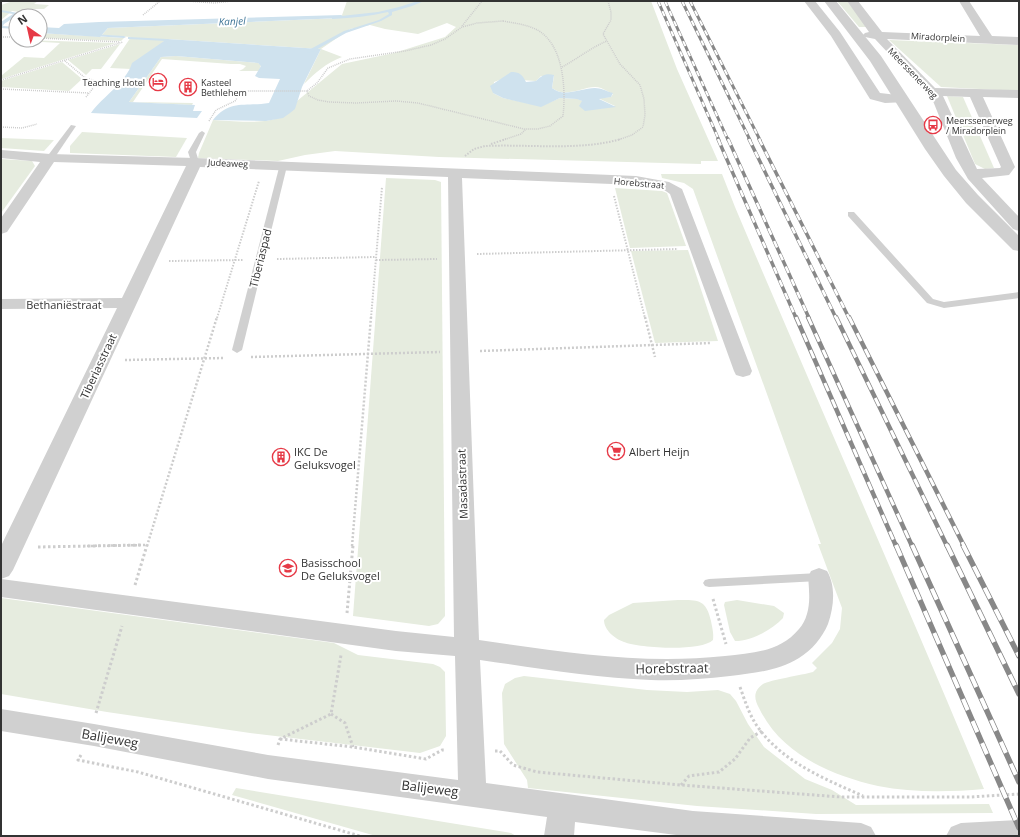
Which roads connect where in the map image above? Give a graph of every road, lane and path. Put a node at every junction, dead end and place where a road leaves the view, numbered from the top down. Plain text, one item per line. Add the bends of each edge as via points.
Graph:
1 (160, 1) edge
2 (187, 1) edge
3 (232, 1) edge
4 (482, 1) edge
5 (608, 1) edge
6 (809, 1) edge
7 (830, 1) edge
8 (852, 1) edge
9 (964, 1) edge
10 (143, 15) dead end
11 (462, 27) junction
12 (858, 34) junction
13 (879, 35) junction
14 (48, 38) edge
15 (988, 40) junction
16 (607, 41) junction
17 (1019, 41) edge
18 (64, 60) junction
19 (562, 67) junction
20 (1, 80) edge
21 (1, 89) edge
22 (307, 91) junction
23 (932, 92) junction
24 (974, 92) junction
25 (89, 93) junction
26 (1019, 94) edge
27 (86, 97) dead end
28 (901, 99) junction
29 (37, 124) dead end
30 (73, 126) dead end
31 (1, 127) edge
32 (526, 129) junction
33 (202, 133) joint
34 (489, 145) junction
35 (468, 153) dead end
36 (1, 154) edge
37 (50, 158) junction
38 (195, 162) junction
39 (264, 165) junction
40 (283, 166) junction
41 (383, 170) junction
42 (455, 174) junction
43 (972, 174) junction
44 (610, 180) junction
45 (851, 214) dead end
46 (1019, 226) edge
47 (1, 229) edge
48 (1019, 246) edge
49 (697, 249) junction
50 (628, 250) junction
51 (457, 257) junction
52 (376, 260) junction
53 (1019, 295) edge
54 (1, 304) edge
55 (127, 304) junction
56 (732, 343) junction
57 (652, 346) junction
58 (237, 350) dead end
59 (459, 352) junction
60 (368, 355) junction
61 (655, 357) dead end
62 (743, 371) dead end
63 (147, 545) junction
64 (12, 547) junction
65 (1, 570) edge
66 (818, 577) joint
67 (709, 584) joint
68 (1, 588) edge
69 (128, 604) junction
70 (345, 633) junction
71 (467, 648) junction
72 (732, 665) junction
73 (331, 714) junction
74 (1, 720) edge
75 (762, 731) junction
76 (94, 735) junction
77 (354, 747) junction
78 (442, 750) dead end
79 (500, 751) dead end
80 (681, 785) junction
81 (473, 794) junction
82 (1019, 794) edge
83 (865, 797) junction
84 (562, 806) junction
85 (1019, 833) edge
86 (360, 836) edge
87 (559, 836) edge
88 (861, 836) edge
89 (961, 836) edge

1 - 10 path
2 - 3 path
4 - 11 path
5 - 16 path via 612,13 610,23 603,34
6 - 28 street via 836,34 875,96
7 - 12 street, Meerssenerweg
8 - 13 street, Meerssenerweg
9 - 15 street
11 - 19 path via 503,21 534,28 548,39
11 - 22 path via 445,39 431,44 350,60 328,68
12 - 13 street, Miradorplein
12 - 28 street, Meerssenerweg
13 - 15 street, Miradorplein
13 - 23 street, Meerssenerweg
14 - 18 path via 123,42
15 - 17 street, Miradorplein
16 - 19 path
16 - 34 path via 622,67 643,92 645,123 640,131 621,138 585,144
18 - 20 path
18 - 25 path via 84,77 98,82
19 - 32 path via 564,116 550,126
21 - 25 path
22 - 32 path via 309,96 318,101 406,101 499,123 510,128
22 - 33 path via 242,91 235,101 216,110
23 - 24 street
23 - 43 street, Meerssenerweg via 940,103
24 - 26 street
24 - 43 street via 1008,167 998,174
25 - 27 path
28 - 48 street, Meerssenerweg via 950,173
29 - 31 path via 22,128
30 - 37 lane
32 - 34 path via 521,134
33 - 38 lane via 192,152
34 - 35 path via 478,147
36 - 37 street, Judeaweg
37 - 38 street, Judeaweg
37 - 47 street
38 - 39 street, Judeaweg
38 - 55 street, Tiberiasstraat
39 - 40 street, Judeaweg
39 - 63 path
40 - 41 street, Judeaweg
40 - 58 lane, Tiberiaspad
41 - 42 street, Judeaweg
41 - 52 path
42 - 44 street, Horebstraat
42 - 51 street, Masadastraat
43 - 46 street, Meerssenerweg
44 - 49 street, Horebstraat via 655,183 674,189
44 - 50 path
45 - 53 lane via 930,301 944,305
49 - 50 path
49 - 56 street, Horebstraat
50 - 51 path
50 - 57 path
51 - 52 path
51 - 59 street, Masadastraat
52 - 60 path
54 - 55 street, Bethaniëstraat
55 - 64 street, Tiberiasstraat
56 - 57 path
56 - 62 street, Horebstraat
57 - 59 path
57 - 61 path
59 - 60 path
59 - 71 street, Masadastraat
60 - 70 path
63 - 64 path
63 - 69 path
64 - 65 street, Tiberiasstraat
66 - 67 lane
66 - 72 street, Horebstraat via 821,586 819,613 815,627 806,640 776,658
67 - 72 path
68 - 69 street
69 - 70 street
69 - 76 path via 95,712 100,723
70 - 71 street
70 - 73 path
71 - 72 street, Horebstraat via 562,663 626,668 678,670
71 - 81 street, Masadastraat
72 - 75 path via 749,711
73 - 77 path via 345,723
73 - 77 path via 280,739
74 - 76 street, Balijeweg
75 - 80 path via 750,738 735,759 719,772 689,776
75 - 83 path via 803,767
76 - 81 street, Balijeweg via 268,767
76 - 86 path via 78,760 138,772
77 - 78 path via 426,759
79 - 80 path via 513,765 537,772
80 - 83 path via 841,798
81 - 84 street, Balijeweg
82 - 83 path via 970,797
84 - 87 street
84 - 88 street, Balijeweg via 693,824
85 - 89 street

